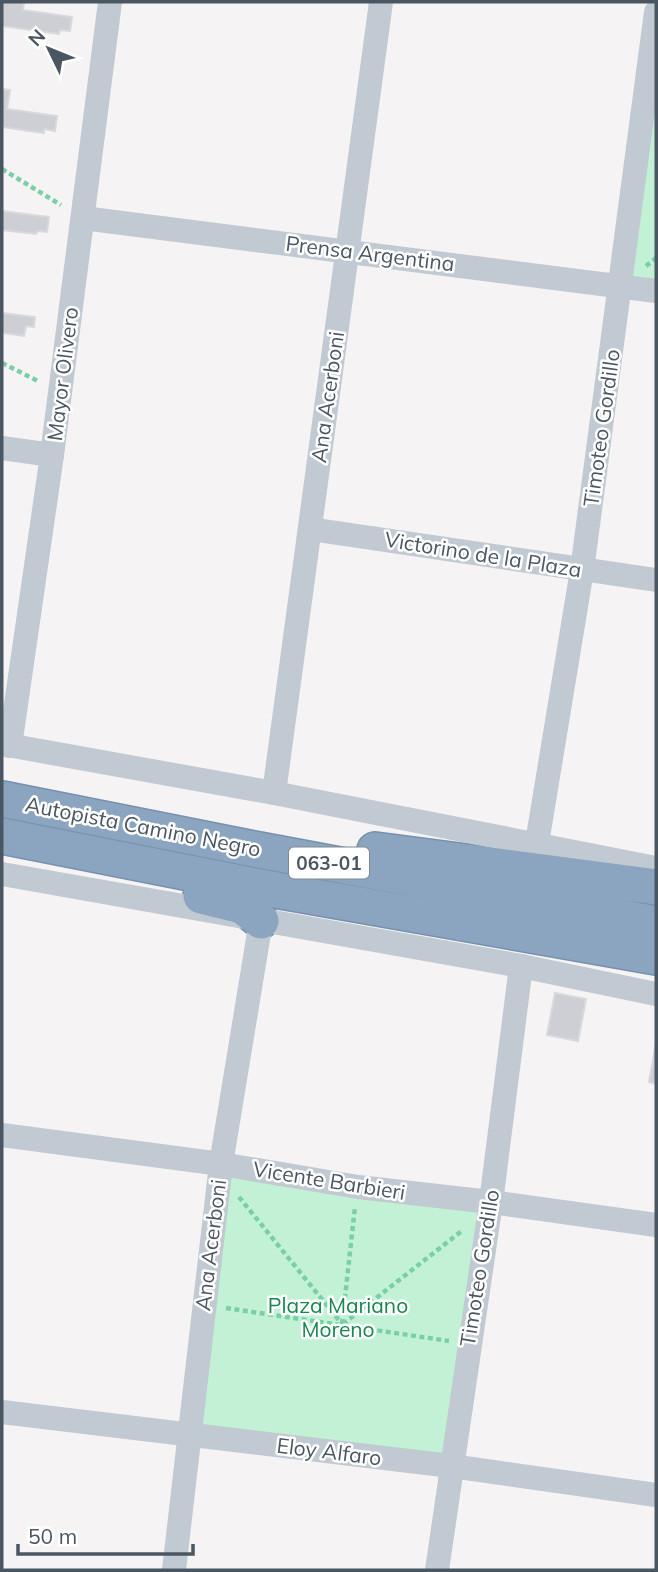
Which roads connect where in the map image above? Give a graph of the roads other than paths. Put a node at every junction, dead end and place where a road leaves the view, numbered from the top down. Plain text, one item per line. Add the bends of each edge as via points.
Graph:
1 (110, 2) edge
2 (382, 2) edge
3 (656, 12) edge
4 (83, 218) junction
5 (348, 251) junction
6 (621, 286) junction
7 (656, 291) edge
8 (2, 448) edge
9 (52, 455) junction
10 (310, 529) junction
11 (582, 570) junction
12 (656, 580) edge
13 (6, 745) edge
14 (274, 793) junction
15 (2, 799) edge
16 (8, 838) edge
17 (537, 843) junction
18 (259, 850) junction
19 (656, 868) edge
20 (2, 874) edge
21 (656, 887) edge
22 (261, 921) junction
23 (656, 924) edge
24 (656, 957) edge
25 (521, 966) junction
26 (656, 994) edge
27 (2, 1135) edge
28 (221, 1169) junction
29 (491, 1202) junction
30 (656, 1226) edge
31 (2, 1412) edge
32 (188, 1436) junction
33 (451, 1466) junction
34 (656, 1494) edge
35 (174, 1570) edge
36 (437, 1570) edge

1 - 4 street, Mayor Olivero
2 - 5 street, Ana Acerboni
3 - 6 street, Timoteo Gordillo
4 - 5 street, Prensa Argentina
4 - 9 street, Mayor Olivero
5 - 6 street, Prensa Argentina
5 - 10 street, Ana Acerboni
6 - 7 street, Prensa Argentina
6 - 11 street, Timoteo Gordillo
8 - 9 street
9 - 13 street, Mayor Olivero
10 - 11 street, Victorino de la Plaza
10 - 14 street, Ana Acerboni
11 - 12 street, Victorino de la Plaza
11 - 17 street, Timoteo Gordillo
13 - 14 street
14 - 17 street
15 - 18 highway, Autopista Camino Negro / 063-01
16 - 22 highway via 90,871 242,906
16 - 24 highway, Autopista Camino Negro / 063-01
17 - 19 street
18 - 21 highway via 386,850
18 - 23 highway, Autopista Camino Negro / 063-01
20 - 22 street
22 - 25 street
22 - 28 street, Ana Acerboni
25 - 26 street
25 - 29 street, Timoteo Gordillo
27 - 28 street, Vicente Barbieri
28 - 29 street, Vicente Barbieri
28 - 32 street, Ana Acerboni
29 - 30 street, Vicente Barbieri
29 - 33 street, Timoteo Gordillo
31 - 32 street, Eloy Alfaro
32 - 33 street, Eloy Alfaro
32 - 35 street, Ana Acerboni
33 - 34 street, Eloy Alfaro
33 - 36 street, Timoteo Gordillo

